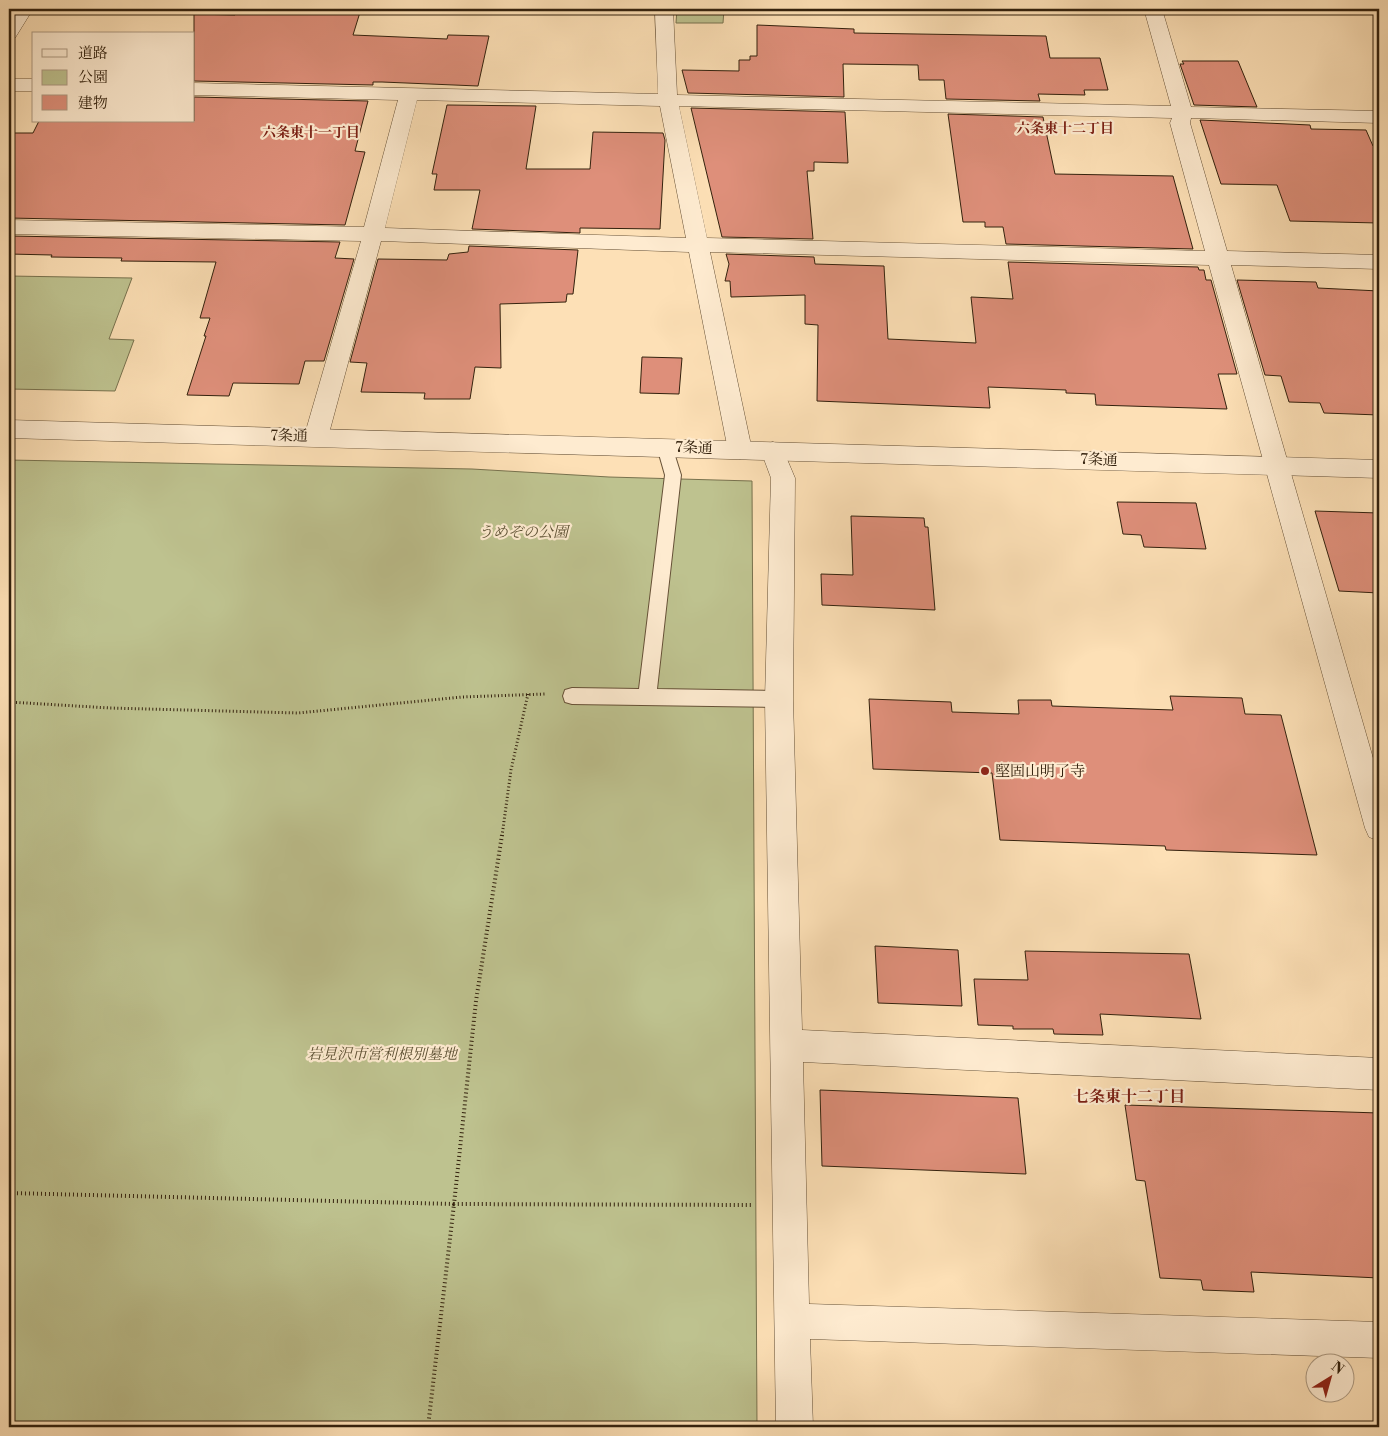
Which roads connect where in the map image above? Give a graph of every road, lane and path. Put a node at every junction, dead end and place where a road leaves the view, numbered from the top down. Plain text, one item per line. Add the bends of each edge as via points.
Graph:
1 (24, 9) edge
2 (664, 9) edge
3 (1153, 9) edge
4 (9, 34) edge
5 (9, 85) edge
6 (32, 86) edge
7 (195, 89) edge
8 (410, 94) junction
9 (668, 100) junction
10 (1183, 112) junction
11 (1379, 117) edge
12 (9, 227) edge
13 (373, 234) junction
14 (698, 245) junction
15 (1219, 258) junction
16 (1379, 262) edge
17 (9, 430) edge
18 (316, 437) junction
19 (665, 448) junction
20 (740, 450) junction
21 (772, 451) junction
22 (1277, 466) junction
23 (1379, 469) edge
24 (528, 694) junction
25 (572, 696) joint
26 (647, 698) junction
27 (778, 699) junction
28 (9, 702) edge
29 (1379, 828) edge
30 (786, 1045) junction
31 (1379, 1074) edge
32 (9, 1193) edge
33 (454, 1204) junction
34 (790, 1205) junction
35 (792, 1321) junction
36 (1379, 1340) edge
37 (428, 1427) edge
38 (794, 1427) edge

1 - 4 street
2 - 9 street
3 - 10 street
5 - 6 street
7 - 8 street
8 - 9 street
8 - 13 street
9 - 10 street
9 - 14 street
10 - 11 street
10 - 15 street via 1180,123
12 - 13 street
13 - 14 street
13 - 18 street
14 - 15 street
14 - 20 street
15 - 16 street
15 - 22 street
17 - 18 street, 7条通
18 - 19 street, 7条通
19 - 20 street, 7条通
19 - 26 lane via 673,475
20 - 21 street, 7条通
21 - 22 street, 7条通
21 - 27 street via 783,478
22 - 23 street, 7条通
22 - 29 street
24 - 25 path
24 - 28 path via 298,713
24 - 33 path via 511,770 476,1001
25 - 26 lane
26 - 27 lane
27 - 30 street
30 - 31 street
30 - 34 street
32 - 33 path
33 - 34 path
33 - 37 path
34 - 35 street
35 - 36 street
35 - 38 street

